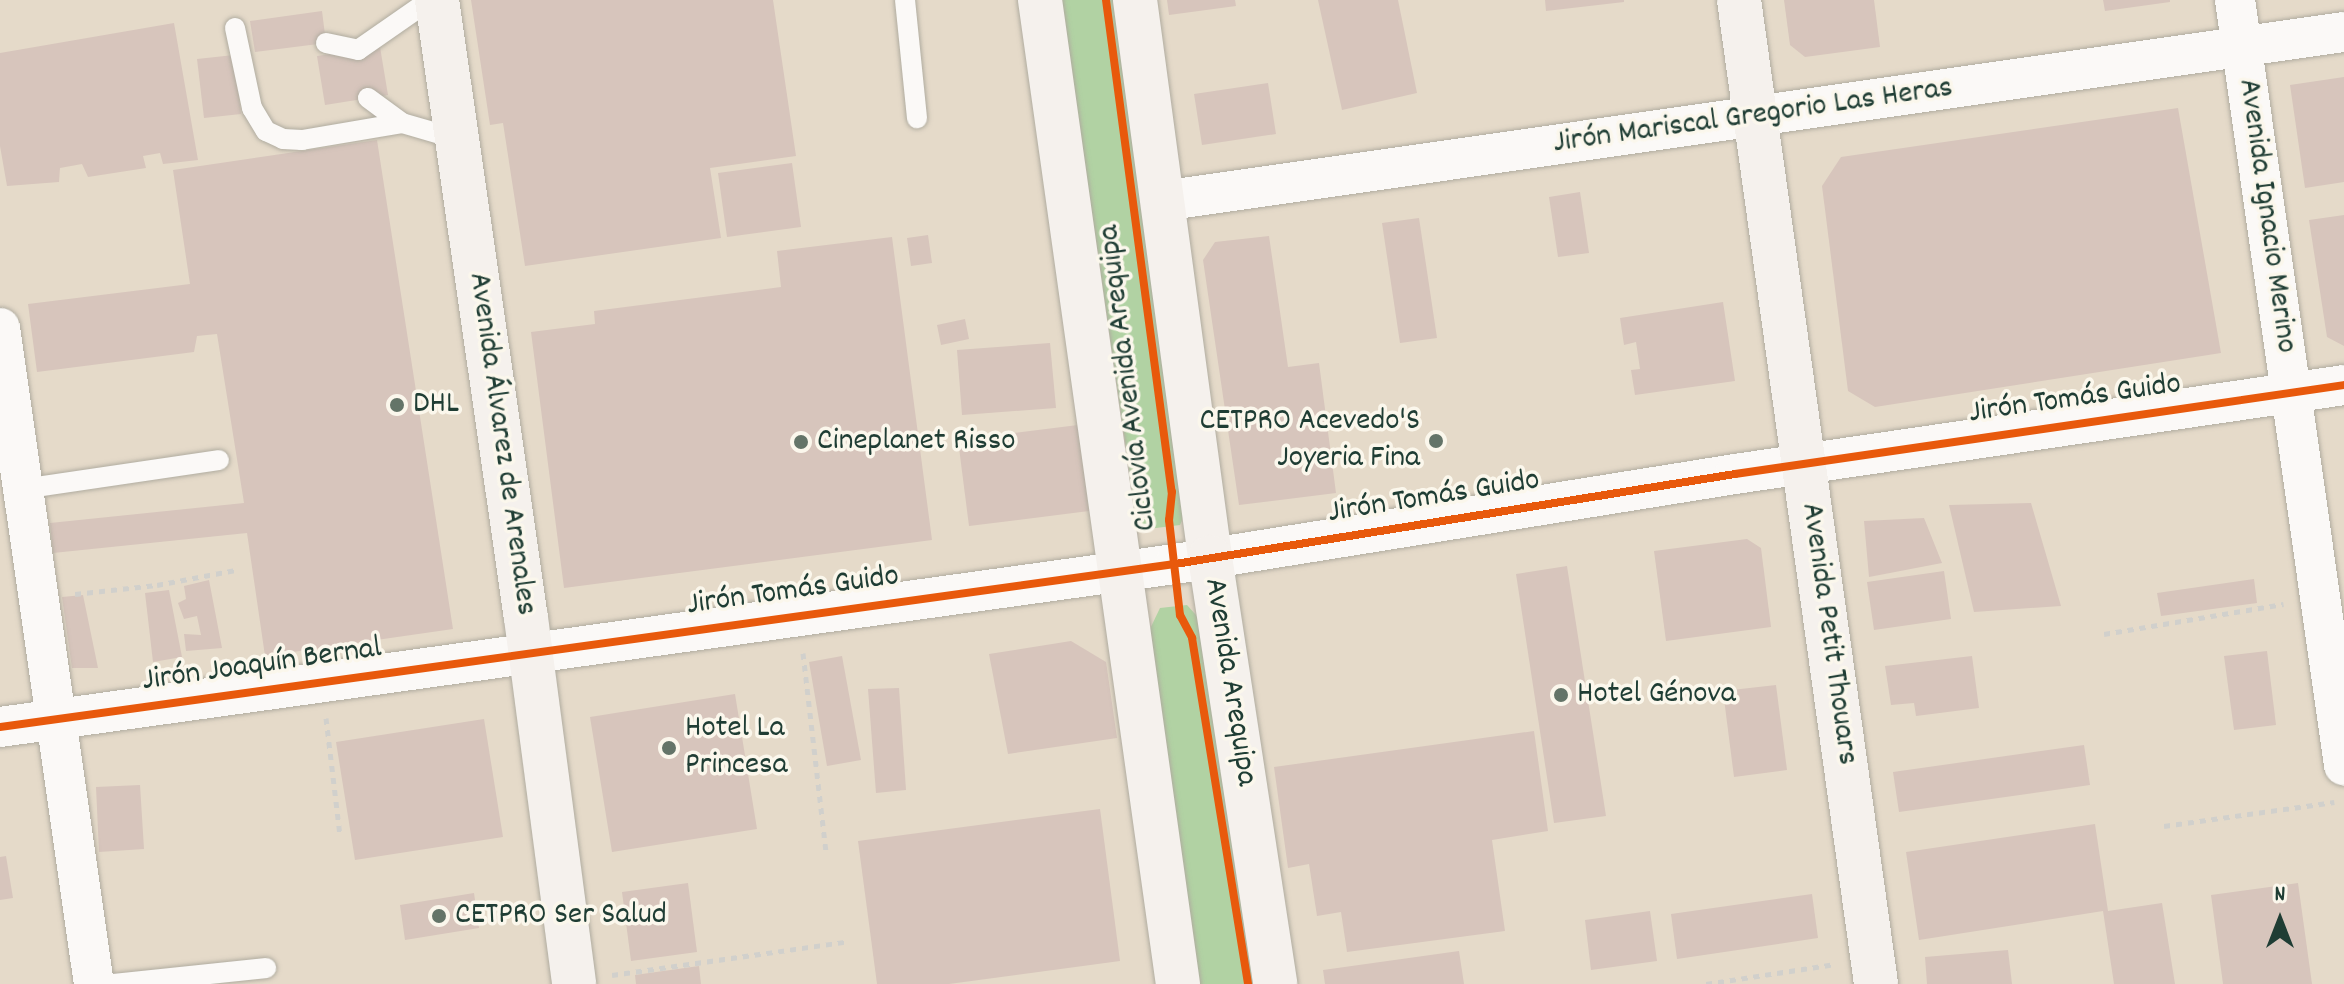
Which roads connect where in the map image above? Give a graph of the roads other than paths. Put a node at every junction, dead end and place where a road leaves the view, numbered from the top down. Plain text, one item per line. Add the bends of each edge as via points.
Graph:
1 (430, 0) edge
2 (437, 0) edge
3 (905, 0) edge
4 (1040, 0) edge
5 (1135, 0) edge
6 (1739, 0) edge
7 (2235, 0) edge
8 (235, 28) dead end
9 (2344, 32) edge
10 (326, 43) dead end
11 (2242, 47) junction
12 (368, 98) dead end
13 (1756, 116) junction
14 (917, 118) dead end
15 (402, 123) junction
16 (457, 139) junction
17 (1162, 201) junction
18 (0, 328) edge
19 (2344, 385) edge
20 (2291, 393) junction
21 (219, 460) dead end
22 (1805, 463) junction
23 (23, 489) junction
24 (1210, 557) junction
25 (1121, 572) junction
26 (531, 652) junction
27 (56, 719) junction
28 (0, 727) edge
29 (2344, 765) edge
30 (266, 968) dead end
31 (1874, 971) edge
32 (573, 982) edge
33 (94, 984) edge
34 (114, 984) edge
35 (1178, 984) edge
36 (1275, 984) edge

1 - 10 lane via 358,50
2 - 16 main road, Avenida Álvarez de Arenales
3 - 14 lane
4 - 25 main road
5 - 17 main road, Avenida Arequipa
6 - 13 main road, Avenida Petit Thouars
7 - 11 street, Avenida Ignacio Merino
8 - 15 lane via 252,108 266,131 302,140
9 - 11 street, Jirón Mariscal Gregorio Las Heras
11 - 13 street, Jirón Mariscal Gregorio Las Heras
11 - 20 street, Avenida Ignacio Merino
12 - 15 lane
13 - 17 street, Jirón Mariscal Gregorio Las Heras
13 - 22 main road, Avenida Petit Thouars
15 - 16 lane
16 - 26 main road, Avenida Álvarez de Arenales
17 - 24 main road, Avenida Arequipa
18 - 23 street
19 - 20 street, Jirón Tomás Guido
20 - 22 street, Jirón Tomás Guido
20 - 29 street, Avenida Ignacio Merino
21 - 23 lane
22 - 24 street, Jirón Tomás Guido
22 - 31 main road, Avenida Petit Thouars
23 - 27 street
24 - 25 street, Jirón Tomás Guido
24 - 36 main road, Avenida Arequipa
25 - 26 street, Jirón Tomás Guido
25 - 35 main road
26 - 27 street, Jirón Joaquín Bernal
26 - 32 main road, Avenida Álvarez de Arenales
27 - 28 street, Jirón Joaquín Bernal
27 - 33 street
30 - 34 lane

